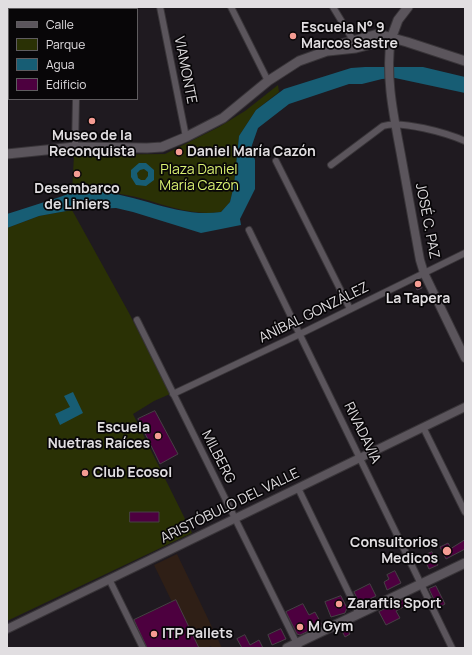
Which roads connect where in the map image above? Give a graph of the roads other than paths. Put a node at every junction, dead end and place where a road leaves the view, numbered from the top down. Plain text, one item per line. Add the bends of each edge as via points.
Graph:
1 (160, 7) edge
2 (231, 7) edge
3 (333, 7) edge
4 (408, 7) edge
5 (391, 39) junction
6 (353, 40) junction
7 (327, 51) junction
8 (465, 61) edge
9 (268, 82) junction
10 (76, 100) edge
11 (395, 124) junction
12 (186, 137) junction
13 (465, 141) edge
14 (75, 146) junction
15 (7, 154) edge
16 (276, 162) dead end
17 (331, 165) dead end
18 (249, 230) dead end
19 (465, 253) edge
20 (424, 273) junction
21 (350, 309) junction
22 (137, 320) dead end
23 (300, 334) junction
24 (465, 358) edge
25 (173, 394) junction
26 (465, 407) edge
27 (423, 427) junction
28 (361, 457) junction
29 (298, 488) junction
30 (465, 512) edge
31 (235, 518) junction
32 (465, 563) edge
33 (109, 579) junction
34 (422, 584) junction
35 (360, 614) junction
36 (7, 629) edge
37 (297, 646) edge
38 (143, 648) edge
39 (287, 648) edge
40 (452, 648) edge

1 - 12 street, VIAMONTE
2 - 9 street
3 - 6 street
4 - 5 main road via 398,20
5 - 6 main road via 378,34
5 - 7 main road via 346,50
5 - 8 main road
5 - 11 street, JOSÉ C. PAZ via 389,60
6 - 7 main road
7 - 9 main road via 299,61
9 - 12 main road via 223,118
10 - 14 street
11 - 13 street via 407,124
11 - 17 street via 383,126
11 - 20 street, JOSÉ C. PAZ
12 - 14 main road via 155,148
14 - 15 main road
16 - 21 street
18 - 23 street, RIVADAVIA
19 - 20 street, ANÍBAL GONZÁLEZ
20 - 21 street, ANÍBAL GONZÁLEZ
20 - 24 street, JOSÉ C. PAZ
21 - 23 street, ANÍBAL GONZÁLEZ
22 - 25 street, MILBERG
23 - 25 street, ANÍBAL GONZÁLEZ
23 - 28 street, RIVADAVIA
25 - 31 street, MILBERG
26 - 27 street, ARISTÓBULO DEL VALLE
27 - 28 street, ARISTÓBULO DEL VALLE
27 - 30 street
28 - 29 street, ARISTÓBULO DEL VALLE
28 - 34 street, RIVADAVIA
29 - 31 street, ARISTÓBULO DEL VALLE
29 - 35 street
31 - 33 street, ARISTÓBULO DEL VALLE
31 - 37 street, MILBERG
32 - 34 main road
33 - 36 street, ARISTÓBULO DEL VALLE
33 - 38 street
34 - 35 main road
34 - 40 street, RIVADAVIA
35 - 37 main road
37 - 39 main road

